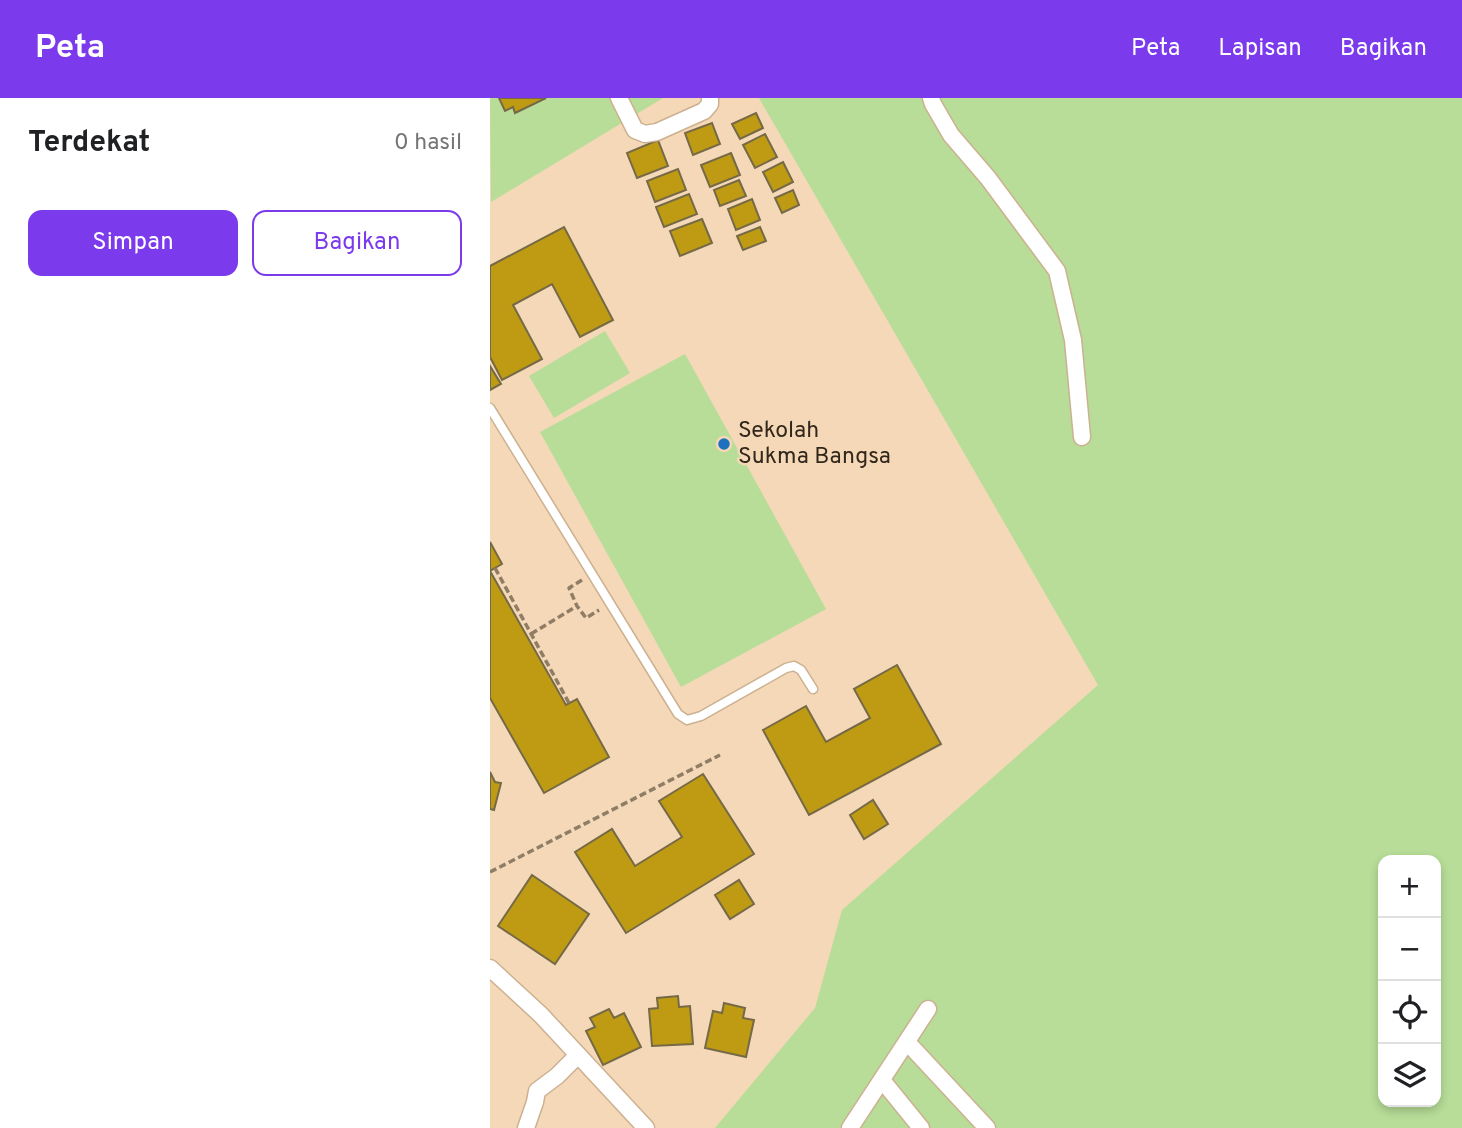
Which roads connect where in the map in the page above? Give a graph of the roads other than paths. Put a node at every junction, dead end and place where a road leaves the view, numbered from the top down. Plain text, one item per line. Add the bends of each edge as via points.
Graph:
1 (619, 98) edge
2 (710, 98) edge
3 (931, 98) edge
4 (490, 408) edge
5 (1082, 437) dead end
6 (813, 689) dead end
7 (490, 968) edge
8 (928, 1009) dead end
9 (906, 1042) junction
10 (578, 1055) junction
11 (882, 1080) junction
12 (526, 1128) edge
13 (646, 1128) edge
14 (850, 1128) edge
15 (921, 1128) edge
16 (987, 1128) edge

1 - 2 street via 635,130 645,134 704,111
3 - 5 street via 951,135 1057,271 1073,341
4 - 6 lane via 678,714 687,720 701,716 794,666
7 - 10 street
8 - 9 street
9 - 11 street
9 - 16 street
10 - 12 street via 537,1091
10 - 13 street
11 - 14 street
11 - 15 street

